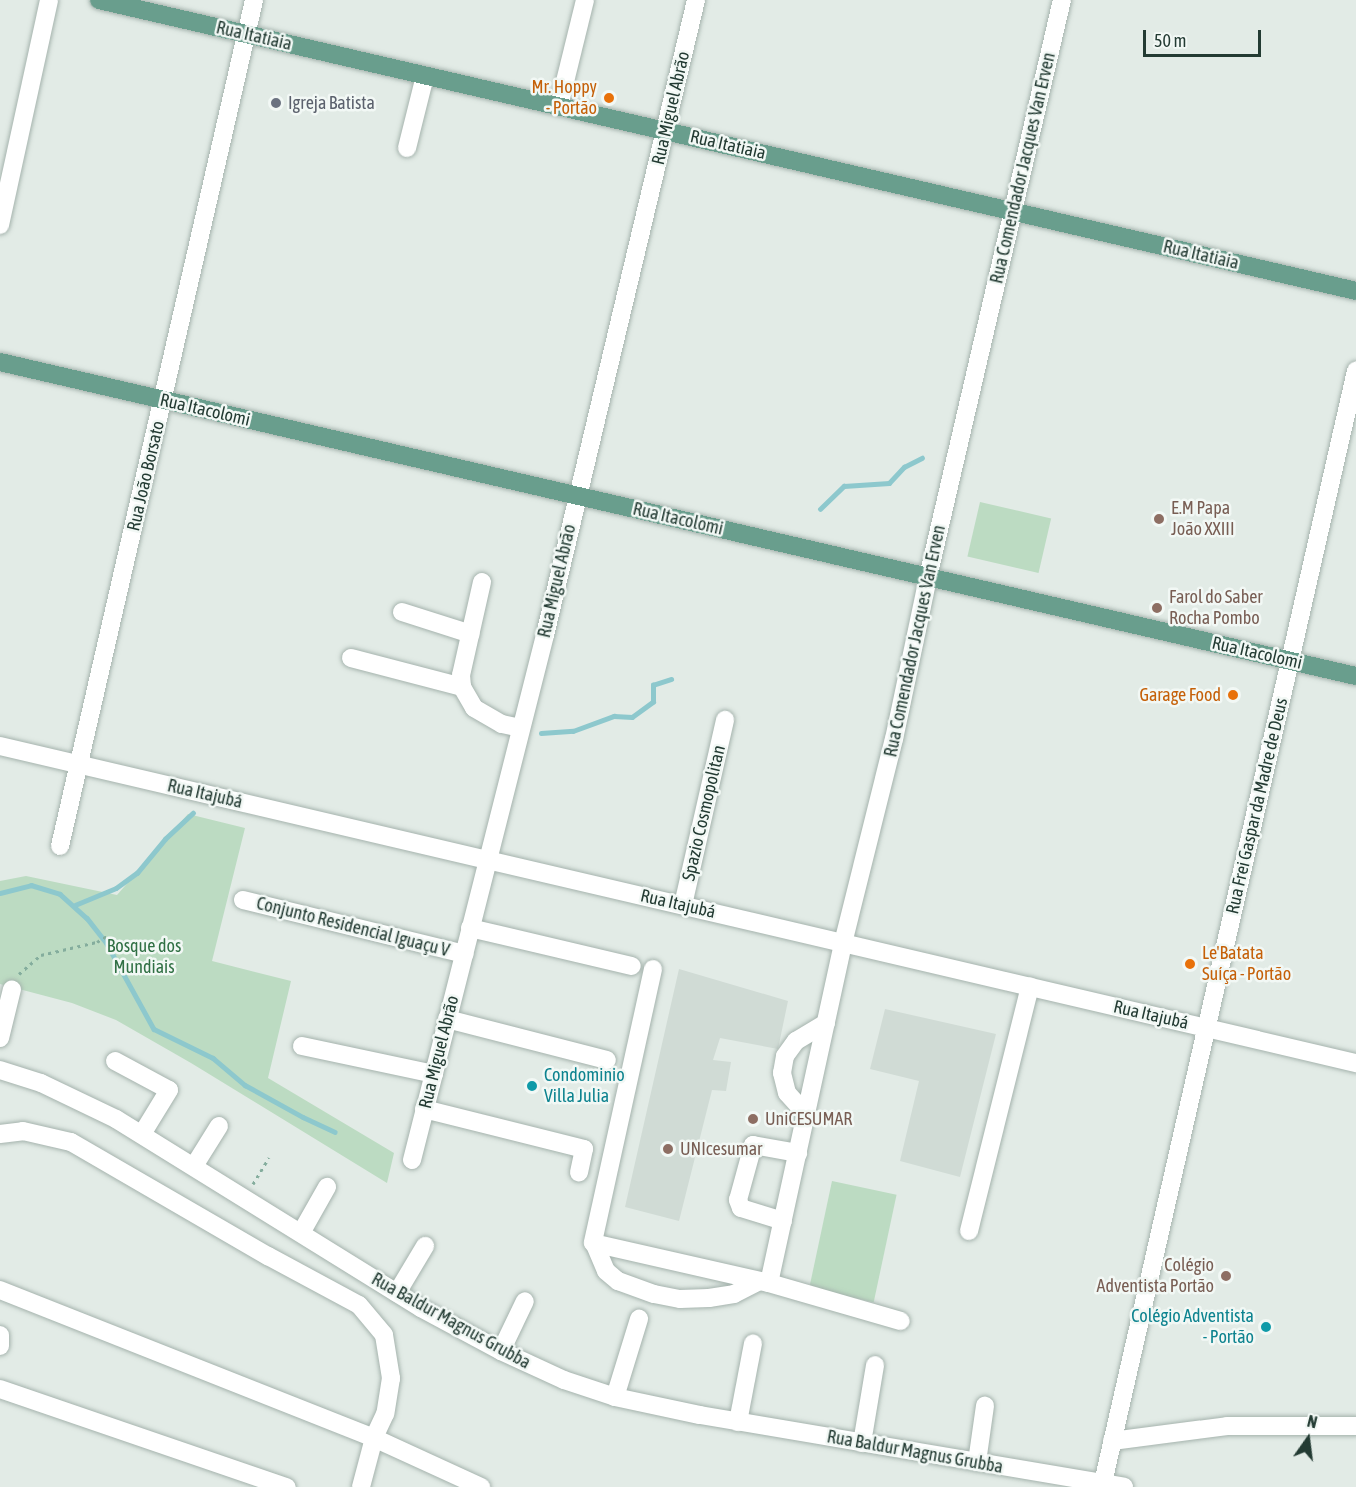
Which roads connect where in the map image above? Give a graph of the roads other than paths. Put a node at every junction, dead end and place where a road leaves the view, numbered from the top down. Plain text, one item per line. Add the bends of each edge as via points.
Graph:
1 (49, 0) edge
2 (99, 0) edge
3 (254, 0) edge
4 (585, 0) edge
5 (696, 0) edge
6 (1062, 0) edge
7 (246, 34) junction
8 (425, 76) junction
9 (559, 106) junction
10 (665, 131) junction
11 (407, 148) dead end
12 (1013, 212) junction
13 (0, 225) edge
14 (1356, 291) edge
15 (0, 362) edge
16 (1356, 371) edge
17 (164, 400) junction
18 (577, 496) junction
19 (928, 577) junction
20 (482, 582) dead end
21 (402, 612) dead end
22 (471, 634) junction
23 (351, 658) dead end
24 (1290, 661) junction
25 (1356, 676) edge
26 (462, 687) junction
27 (725, 720) dead end
28 (521, 728) junction
29 (0, 746) edge
30 (79, 764) junction
31 (60, 846) dead end
32 (488, 860) junction
33 (243, 900) dead end
34 (683, 906) junction
35 (470, 928) junction
36 (843, 943) junction
37 (464, 954) junction
38 (632, 966) dead end
39 (653, 969) dead end
40 (1030, 987) junction
41 (12, 989) road end
42 (447, 1019) junction
43 (826, 1023) junction
44 (1206, 1028) junction
45 (0, 1038) edge
46 (302, 1046) dead end
47 (607, 1060) dead end
48 (115, 1061) dead end
49 (1356, 1063) edge
50 (0, 1070) edge
51 (434, 1074) junction
52 (424, 1109) junction
53 (806, 1114) junction
54 (219, 1126) dead end
55 (0, 1134) edge
56 (142, 1134) junction
57 (798, 1153) junction
58 (412, 1160) dead end
59 (194, 1166) junction
60 (579, 1172) dead end
61 (327, 1187) dead end
62 (783, 1221) junction
63 (969, 1231) dead end
64 (301, 1233) junction
65 (595, 1245) junction
66 (425, 1246) dead end
67 (764, 1282) junction
68 (0, 1290) edge
69 (397, 1293) junction
70 (525, 1301) dead end
71 (639, 1319) dead end
72 (901, 1321) dead end
73 (0, 1335) edge
74 (753, 1343) dead end
75 (0, 1346) edge
76 (501, 1351) junction
77 (875, 1365) dead end
78 (0, 1389) edge
79 (615, 1397) junction
80 (985, 1406) dead end
81 (738, 1422) junction
82 (1356, 1426) edge
83 (374, 1438) junction
84 (1112, 1441) junction
85 (861, 1443) junction
86 (977, 1462) junction
87 (1102, 1485) edge
88 (286, 1487) edge
89 (361, 1487) edge
90 (481, 1487) edge
91 (1124, 1487) edge

1 - 13 street
2 - 7 main road, Rua Itatiaia
3 - 7 street, Rua João Borsato
4 - 9 street
5 - 10 street, Rua Miguel Abrão
6 - 12 street, Rua Comendador Jacques Van Erven
7 - 8 main road, Rua Itatiaia
7 - 17 street, Rua João Borsato
8 - 9 main road, Rua Itatiaia
8 - 11 street
9 - 10 main road, Rua Itatiaia
10 - 12 main road, Rua Itatiaia
10 - 18 street, Rua Miguel Abrão
12 - 14 main road, Rua Itatiaia
12 - 19 street, Rua Comendador Jacques Van Erven
15 - 17 main road, Rua Itacolomi
16 - 24 street, Rua Frei Gaspar da Madre de Deus
17 - 18 main road, Rua Itacolomi
17 - 30 street, Rua João Borsato
18 - 19 main road, Rua Itacolomi
18 - 28 street, Rua Miguel Abrão
19 - 24 main road, Rua Itacolomi
19 - 36 street, Rua Comendador Jacques Van Erven via 894,739
20 - 22 street
21 - 22 street
22 - 26 street
23 - 26 street
24 - 25 main road, Rua Itacolomi
24 - 44 street, Rua Frei Gaspar da Madre de Deus
26 - 28 street via 474,708
27 - 34 street, Spazio Cosmopolitan
28 - 32 street, Rua Miguel Abrão
29 - 30 street, Rua Itajubá
30 - 31 street, Rua João Borsato
30 - 32 street, Rua Itajubá
32 - 34 street, Rua Itajubá
32 - 35 street, Rua Miguel Abrão
33 - 37 street, Conjunto Residencial Iguaçu V
34 - 36 street, Rua Itajubá
35 - 37 street, Rua Miguel Abrão
35 - 38 street
36 - 40 street, Rua Itajubá
36 - 43 street, Rua Comendador Jacques Van Erven
37 - 42 street, Rua Miguel Abrão
39 - 65 street via 591,1241
40 - 44 street, Rua Itajubá
40 - 63 street
41 - 45 street
42 - 47 street
42 - 51 street, Rua Miguel Abrão
43 - 53 street, Rua Comendador Jacques Van Erven
43 - 53 street via 795,1041 785,1056 787,1093
44 - 49 street, Rua Itajubá
44 - 84 street, Rua Frei Gaspar da Madre de Deus
46 - 51 street
48 - 56 street via 169,1090
50 - 56 street, Rua Baldur Magnus Grubba via 66,1094
51 - 52 street, Rua Miguel Abrão
52 - 58 street, Rua Miguel Abrão
52 - 60 street via 584,1149
53 - 57 street, Rua Comendador Jacques Van Erven
54 - 59 street
55 - 83 street via 23,1131 70,1142 359,1305 384,1335 391,1378 385,1414
56 - 59 street, Rua Baldur Magnus Grubba
57 - 62 street, Rua Comendador Jacques Van Erven
57 - 62 street via 753,1145 738,1200 741,1208
59 - 64 street, Rua Baldur Magnus Grubba
61 - 64 street
62 - 67 street, Rua Comendador Jacques Van Erven
64 - 69 street, Rua Baldur Magnus Grubba
65 - 67 street
65 - 67 street via 606,1271 618,1281 654,1294 680,1299 709,1298 734,1294
66 - 69 street
67 - 72 street
68 - 83 street
69 - 76 street, Rua Baldur Magnus Grubba
70 - 76 street
71 - 79 street
73 - 75 street
74 - 81 street
76 - 79 street, Rua Baldur Magnus Grubba via 564,1380
77 - 85 street
78 - 88 street
79 - 81 street, Rua Baldur Magnus Grubba
80 - 86 street
81 - 85 street, Rua Baldur Magnus Grubba
82 - 84 street via 1227,1426
83 - 89 street
83 - 90 street
84 - 87 street, Rua Frei Gaspar da Madre de Deus
85 - 86 street, Rua Baldur Magnus Grubba
86 - 87 street, Rua Baldur Magnus Grubba
87 - 91 street, Rua Baldur Magnus Grubba

